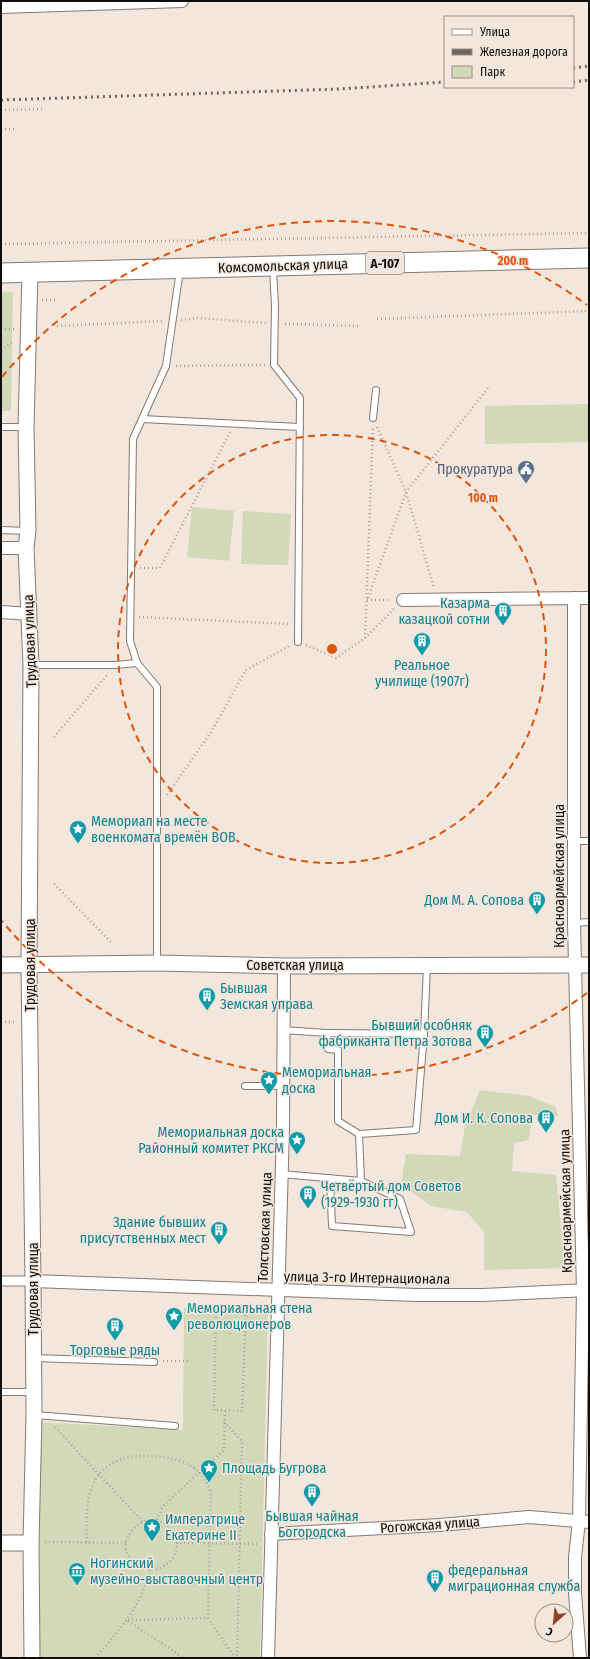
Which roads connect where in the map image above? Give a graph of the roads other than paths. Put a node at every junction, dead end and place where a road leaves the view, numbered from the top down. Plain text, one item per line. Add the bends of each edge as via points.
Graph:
1 (182, 1) edge
2 (37, 4) edge
3 (1, 7) edge
4 (589, 258) edge
5 (273, 266) junction
6 (180, 269) junction
7 (30, 272) junction
8 (1, 273) edge
9 (376, 390) dead end
10 (373, 418) road end
11 (142, 419) junction
12 (300, 426) junction
13 (1, 427) edge
14 (26, 427) junction
15 (1, 530) edge
16 (28, 531) junction
17 (1, 548) edge
18 (26, 548) junction
19 (574, 598) junction
20 (589, 598) edge
21 (402, 600) road end
22 (2, 612) edge
23 (30, 614) junction
24 (298, 642) road end
25 (137, 663) junction
26 (32, 666) junction
27 (574, 841) junction
28 (589, 841) edge
29 (589, 922) edge
30 (574, 923) junction
31 (158, 964) junction
32 (1, 965) edge
33 (29, 965) junction
34 (582, 965) edge
35 (284, 966) junction
36 (427, 966) junction
37 (283, 1030) junction
38 (327, 1033) junction
39 (424, 1034) junction
40 (245, 1086) dead end
41 (283, 1086) junction
42 (359, 1134) junction
43 (281, 1174) junction
44 (330, 1178) junction
45 (361, 1181) junction
46 (1, 1281) edge
47 (33, 1282) junction
48 (278, 1291) junction
49 (586, 1291) edge
50 (33, 1358) junction
51 (154, 1362) road end
52 (1, 1392) edge
53 (34, 1392) junction
54 (34, 1415) junction
55 (175, 1426) dead end
56 (584, 1522) edge
57 (272, 1534) junction
58 (38, 1542) junction
59 (1, 1543) edge
60 (32, 1658) edge
61 (268, 1658) edge
62 (580, 1658) edge

1 - 2 street
2 - 3 street
4 - 5 main road, Комсомольская улица / А-107
5 - 6 main road, Комсомольская улица / А-107
5 - 12 lane via 274,365 300,398
6 - 7 main road, Комсомольская улица / А-107
6 - 11 lane via 166,366
7 - 8 main road, Комсомольская улица / А-107
7 - 14 street, Трудовая улица
9 - 10 lane
11 - 12 lane
11 - 25 lane via 133,439 130,642
12 - 24 lane
13 - 14 lane
14 - 16 street, Трудовая улица
15 - 16 lane
16 - 18 street, Трудовая улица
17 - 18 street
18 - 23 street, Трудовая улица
19 - 20 street
19 - 21 street
19 - 27 street, Красноармейская улица
22 - 23 street
23 - 26 street, Трудовая улица
25 - 26 lane
25 - 31 lane via 157,687
26 - 33 street, Трудовая улица
27 - 28 lane
27 - 30 street, Красноармейская улица
29 - 30 lane
30 - 34 street, Красноармейская улица
31 - 33 street, Советская улица
31 - 35 street, Советская улица
32 - 33 street, Советская улица
33 - 47 street, Трудовая улица
34 - 36 street, Советская улица
34 - 49 street, Красноармейская улица
35 - 36 street, Советская улица
35 - 37 street, Толстовская улица
36 - 39 lane
37 - 38 lane
37 - 41 street, Толстовская улица
38 - 39 lane
38 - 42 lane via 328,1049 338,1050 338,1121
39 - 42 lane via 416,1130
40 - 41 lane
41 - 43 street, Толстовская улица
42 - 45 lane
43 - 44 lane
43 - 48 street, Толстовская улица
44 - 45 lane
44 - 45 lane via 332,1226 411,1232 400,1199
46 - 47 street, улица 3-го Интернационала
47 - 48 street, улица 3-го Интернационала
47 - 50 street, Трудовая улица
48 - 49 street, улица 3-го Интернационала via 417,1295
48 - 57 street, Толстовская улица
49 - 56 street, Красноармейская улица
50 - 51 lane
50 - 53 street, Трудовая улица
52 - 53 lane
53 - 54 street, Трудовая улица
54 - 55 lane
54 - 58 street, Трудовая улица
56 - 57 street, Рогожская улица via 529,1517 440,1525
56 - 62 street, Красноармейская улица via 575,1557
57 - 61 street, Толстовская улица
58 - 59 street
58 - 60 street, Трудовая улица

